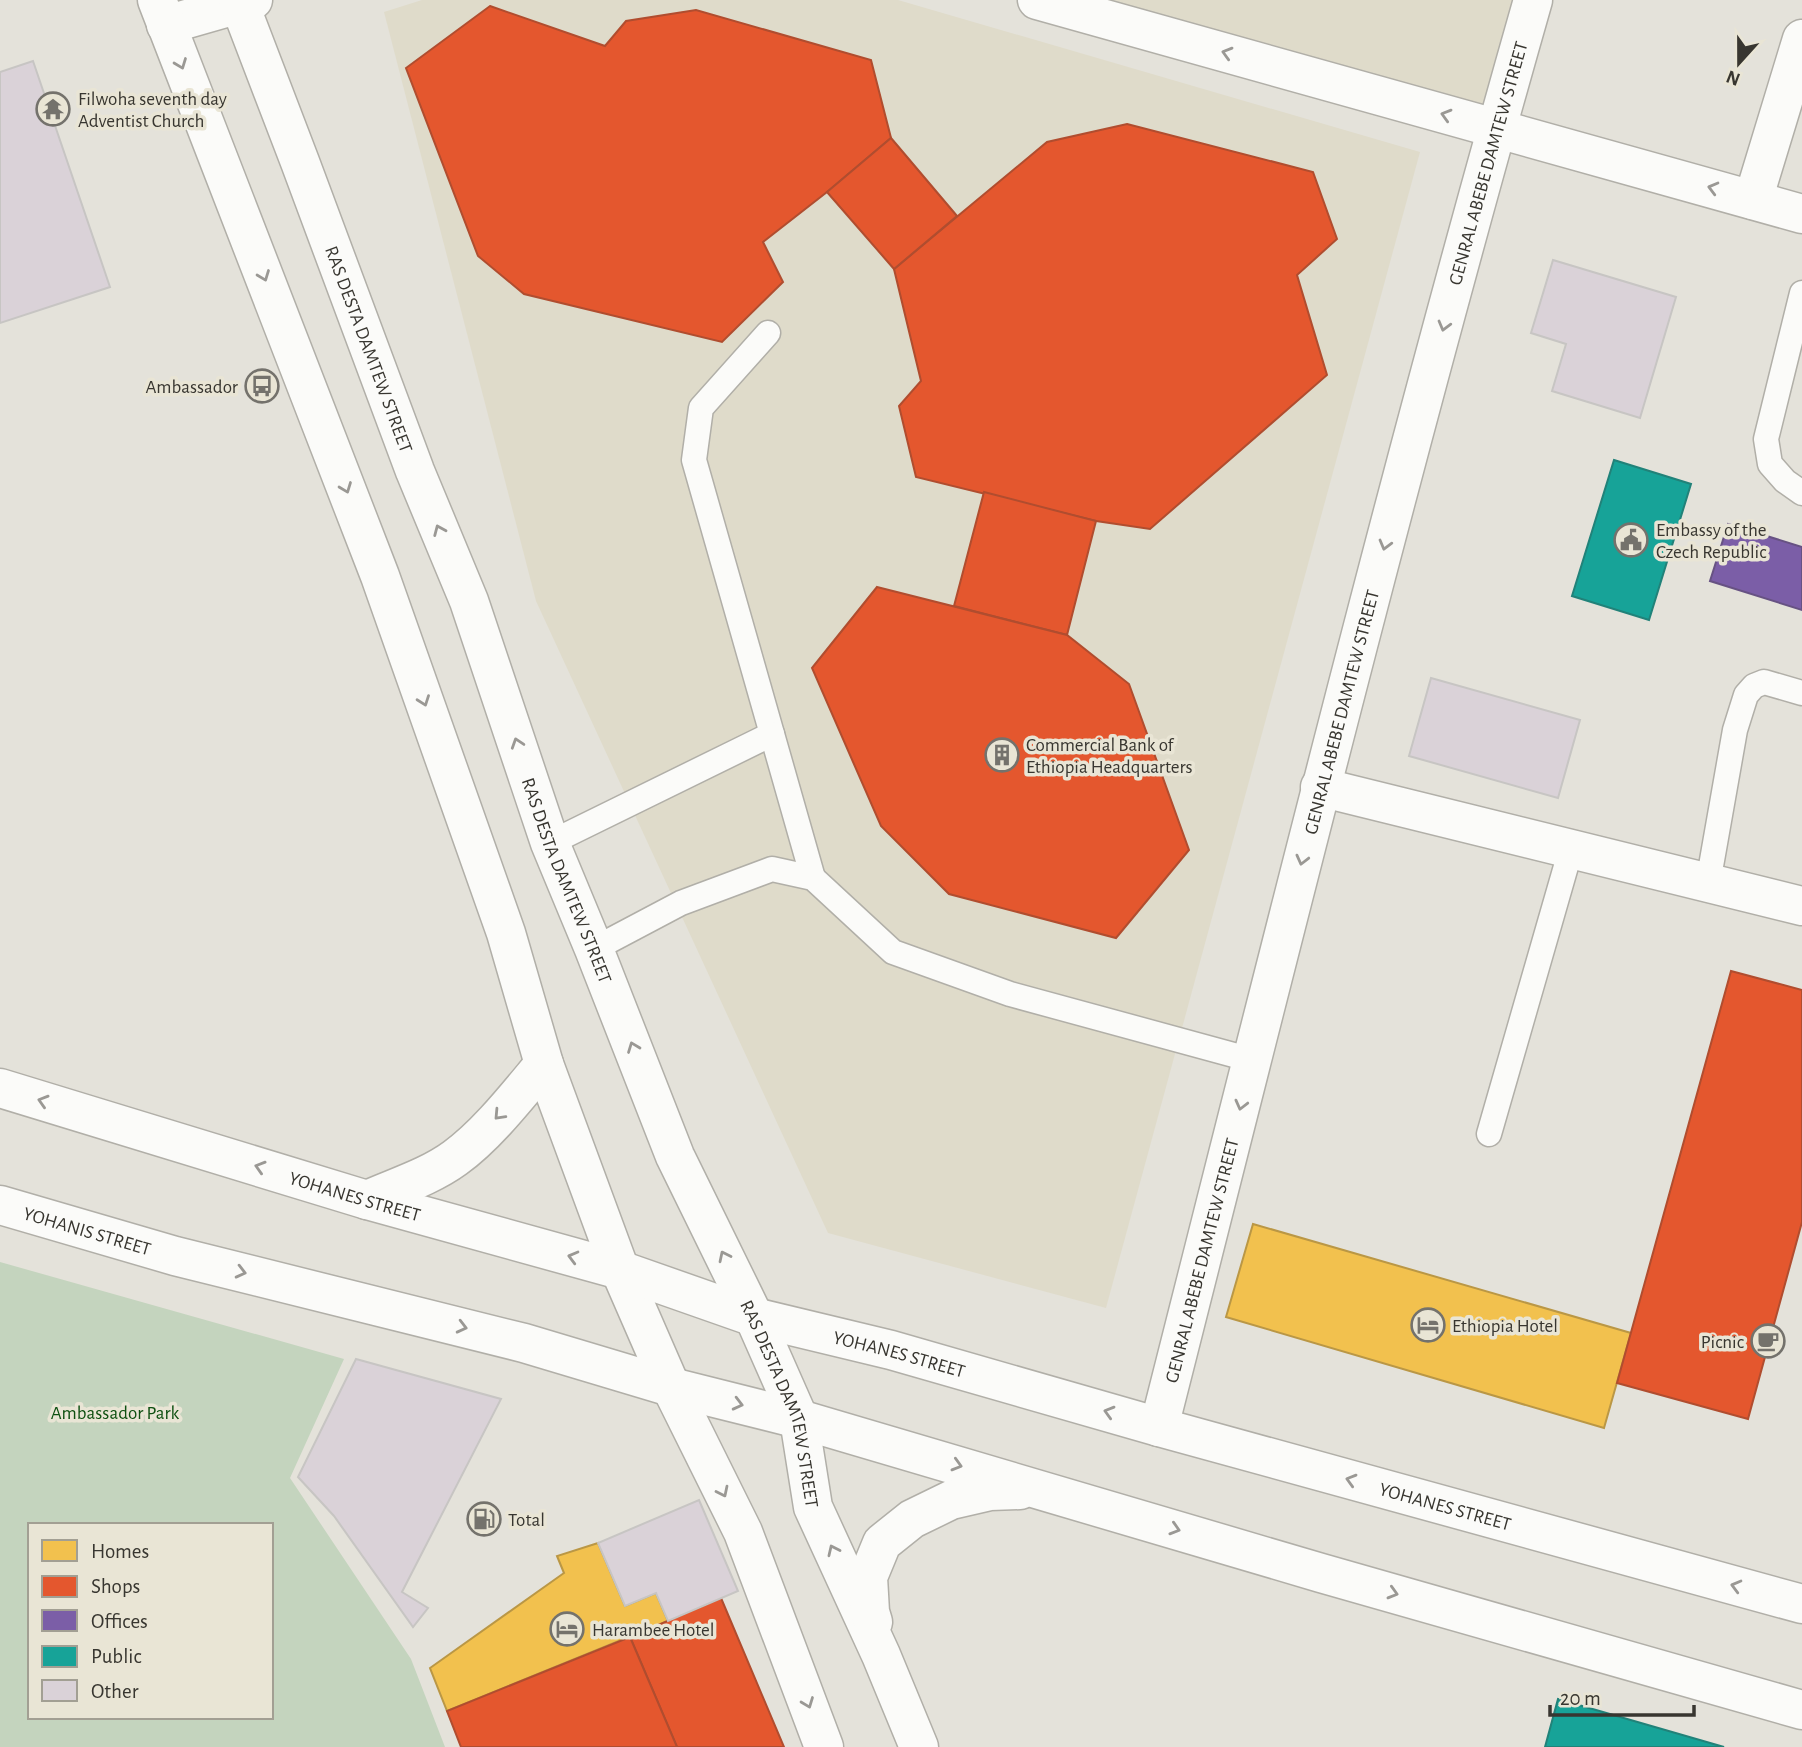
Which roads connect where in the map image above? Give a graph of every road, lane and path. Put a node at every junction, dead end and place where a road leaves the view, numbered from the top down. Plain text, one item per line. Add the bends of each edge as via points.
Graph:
1 (1037, 0) edge
2 (1533, 0) edge
3 (243, 2) edge
4 (162, 12) edge
5 (1802, 39) edge
6 (1496, 129) junction
7 (1754, 200) junction
8 (1802, 214) edge
9 (1802, 293) edge
10 (768, 333) dead end
11 (1802, 493) edge
12 (1802, 692) edge
13 (772, 734) junction
14 (1320, 787) junction
15 (550, 843) junction
16 (1571, 849) junction
17 (813, 878) junction
18 (1708, 883) junction
19 (1802, 906) edge
20 (594, 949) junction
21 (1252, 1060) junction
22 (544, 1064) junction
23 (0, 1088) edge
24 (1489, 1134) dead end
25 (367, 1200) junction
26 (0, 1205) edge
27 (620, 1270) junction
28 (754, 1317) junction
29 (671, 1387) junction
30 (799, 1419) junction
31 (1159, 1426) junction
32 (1043, 1490) junction
33 (1802, 1604) edge
34 (881, 1655) junction
35 (1802, 1710) edge
36 (824, 1747) edge
37 (919, 1747) edge

6 -> 1 main road
2 - 6 main road, GENRAL ABEBE DAMTEW STREET
3 - 4 main road
15 -> 3 main road, RAS DESTA DAMTEW STREET via 470,601 415,471
4 -> 22 main road via 380,576 506,933
5 - 7 main road
7 -> 6 main road
6 -> 14 main road, GENRAL ABEBE DAMTEW STREET
7 - 8 main road
9 - 11 lane via 1766,439 1770,464
10 - 13 lane via 701,408 694,460
12 - 18 lane via 1764,682 1746,695 1735,730
13 - 15 lane
13 - 17 lane
14 - 16 main road
14 -> 21 main road, GENRAL ABEBE DAMTEW STREET
15 - 20 main road, RAS DESTA DAMTEW STREET
16 - 18 main road
16 - 24 lane
17 - 20 lane via 772,869 681,902
17 - 21 lane via 893,952 1010,994
18 - 19 main road
28 -> 20 main road, RAS DESTA DAMTEW STREET via 675,1156
21 -> 31 main road, GENRAL ABEBE DAMTEW STREET
22 -> 25 main road via 454,1158
22 - 27 main road
25 -> 23 main road, YOHANES STREET
27 -> 25 main road, YOHANES STREET
26 -> 29 main road, YOHANIS STREET via 175,1256 524,1343
27 - 28 main road, YOHANES STREET
27 - 29 main road
28 - 30 main road, RAS DESTA DAMTEW STREET
31 -> 28 main road, YOHANES STREET via 891,1350
29 -> 30 main road
29 -> 36 main road via 743,1532
30 -> 32 main road
34 -> 30 main road, RAS DESTA DAMTEW STREET via 813,1507
33 -> 31 main road, YOHANES STREET
32 - 34 main road via 990,1491 951,1500 912,1519 882,1544 869,1577 870,1612
32 -> 35 main road
34 - 37 main road, RAS DESTA DAMTEW STREET

